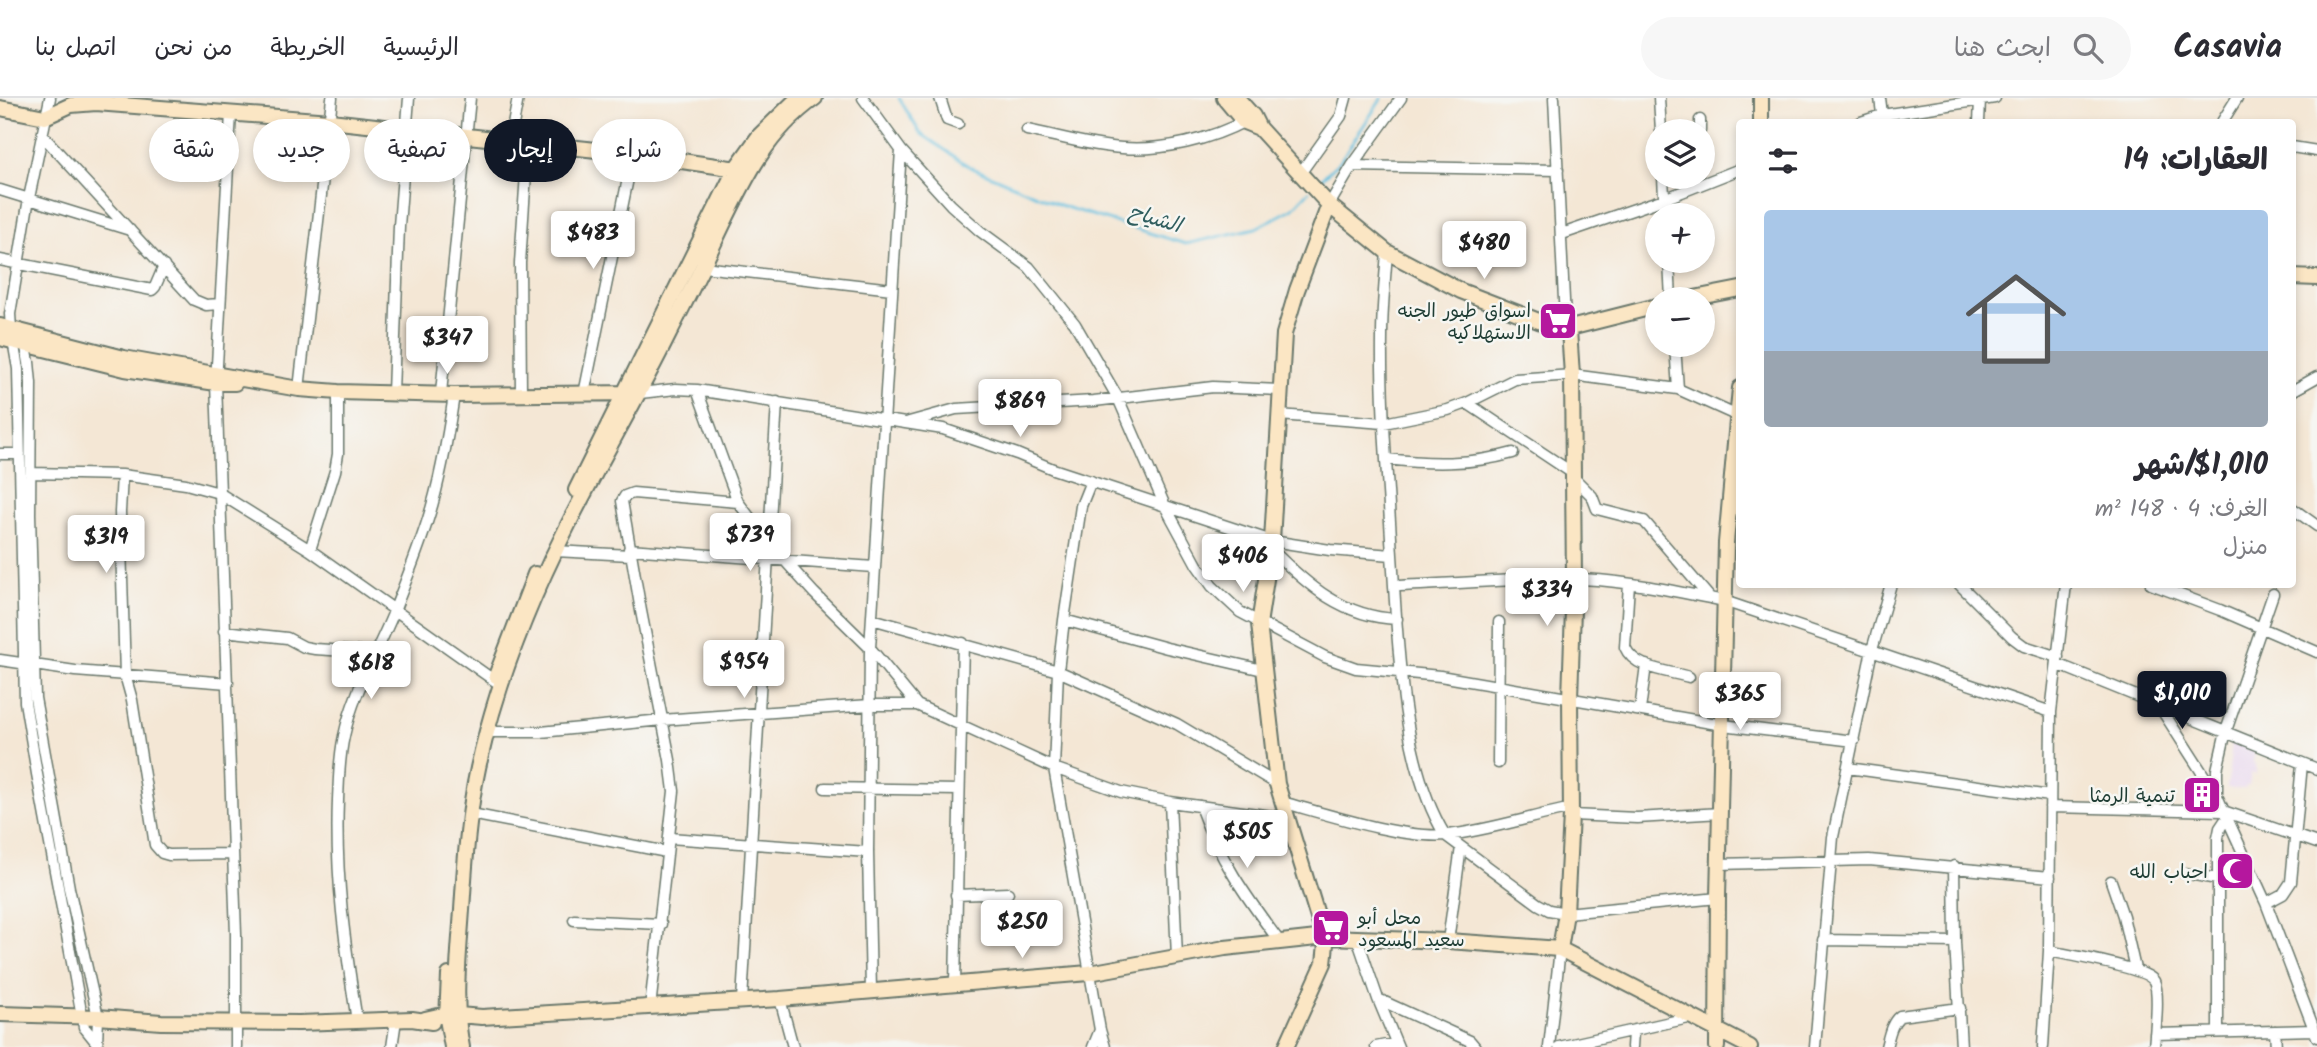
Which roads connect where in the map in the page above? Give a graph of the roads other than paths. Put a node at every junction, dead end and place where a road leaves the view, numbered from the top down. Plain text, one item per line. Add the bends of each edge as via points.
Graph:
1 (50, 98) edge
2 (332, 98) edge
3 (409, 98) edge
4 (470, 98) edge
5 (518, 98) edge
6 (798, 98) edge
7 (815, 98) edge
8 (863, 98) edge
9 (940, 98) edge
10 (1224, 98) edge
11 (1237, 98) edge
12 (1346, 98) edge
13 (1401, 98) edge
14 (1555, 98) edge
15 (1659, 98) edge
16 (1761, 98) edge
17 (1880, 98) edge
18 (1995, 98) edge
19 (2236, 98) edge
20 (1980, 101) junction
21 (0, 108) edge
22 (232, 113) junction
23 (46, 117) junction
24 (306, 119) edge
25 (330, 119) edge
26 (407, 119) edge
27 (468, 119) edge
28 (514, 119) edge
29 (1660, 119) edge
30 (1761, 119) edge
31 (1883, 119) edge
32 (1979, 119) edge
33 (2224, 119) edge
34 (1252, 122) junction
35 (958, 124) dead end
36 (1027, 131) dead end
37 (43, 136) junction
38 (2296, 148) edge
39 (901, 150) junction
40 (2317, 151) edge
41 (686, 162) edge
42 (1352, 166) junction
43 (742, 170) junction
44 (1558, 170) junction
45 (1736, 170) edge
46 (1301, 177) junction
47 (1715, 177) edge
48 (323, 182) edge
49 (402, 182) edge
50 (463, 182) edge
51 (525, 182) edge
52 (628, 182) edge
53 (1664, 189) edge
54 (1685, 189) edge
55 (0, 190) edge
56 (29, 198) junction
57 (1664, 199) junction
58 (1326, 202) junction
59 (1664, 203) edge
60 (131, 230) junction
61 (1562, 234) junction
62 (1387, 252) junction
63 (0, 260) edge
64 (18, 264) junction
65 (164, 266) junction
66 (703, 267) junction
67 (2296, 277) edge
68 (2317, 278) edge
69 (891, 289) junction
70 (1736, 290) edge
71 (1715, 294) edge
72 (220, 304) junction
73 (1645, 309) edge
74 (1565, 327) junction
75 (12, 335) edge
76 (1676, 357) edge
77 (1569, 375) junction
78 (2317, 377) edge
79 (217, 378) junction
80 (299, 389) junction
81 (1678, 389) junction
82 (2296, 389) edge
83 (697, 390) junction
84 (1280, 390) junction
85 (338, 392) junction
86 (393, 393) junction
87 (633, 393) junction
88 (448, 394) junction
89 (521, 394) junction
90 (589, 395) junction
91 (1118, 398) junction
92 (776, 402) junction
93 (1467, 403) junction
94 (1279, 415) junction
95 (1736, 415) edge
96 (610, 421) junction
97 (884, 421) junction
98 (908, 422) junction
99 (1384, 423) junction
100 (1736, 437) edge
101 (1513, 453) dead end
102 (0, 454) edge
103 (20, 454) junction
104 (1386, 459) junction
105 (31, 473) junction
106 (1571, 474) junction
107 (122, 475) junction
108 (1091, 481) junction
109 (219, 493) junction
110 (738, 502) junction
111 (1165, 506) junction
112 (2296, 511) edge
113 (2317, 526) edge
114 (769, 543) junction
115 (1271, 545) junction
116 (310, 550) junction
117 (555, 551) junction
118 (630, 552) junction
119 (1392, 555) junction
120 (768, 558) junction
121 (784, 559) junction
122 (874, 567) junction
123 (1570, 579) junction
124 (1629, 584) junction
125 (1394, 586) junction
126 (1890, 588) edge
127 (1963, 588) edge
128 (2067, 588) edge
129 (2161, 588) edge
130 (2273, 594) dead end
131 (1717, 600) junction
132 (395, 609) junction
133 (1397, 619) junction
134 (872, 620) junction
135 (1064, 620) junction
136 (1499, 622) dead end
137 (1259, 624) junction
138 (2260, 628) junction
139 (225, 631) junction
140 (963, 643) junction
141 (870, 648) junction
142 (1872, 650) junction
143 (2317, 652) edge
144 (376, 653) junction
145 (0, 660) edge
146 (2058, 661) junction
147 (28, 664) junction
148 (1646, 665) junction
149 (1263, 670) junction
150 (1058, 671) junction
151 (1401, 671) junction
152 (125, 675) junction
153 (1689, 677) dead end
154 (495, 681) junction
155 (228, 683) junction
156 (1499, 686) junction
157 (1567, 697) junction
158 (870, 705) junction
159 (917, 705) junction
160 (2160, 707) junction
161 (1640, 710) junction
162 (2051, 712) junction
163 (759, 714) junction
164 (662, 720) junction
165 (960, 723) junction
166 (1723, 724) junction
167 (2226, 731) junction
168 (488, 732) junction
169 (1854, 741) junction
170 (1498, 763) dead end
171 (2302, 764) junction
172 (1054, 768) junction
173 (1848, 768) junction
174 (2317, 769) edge
175 (1277, 784) junction
176 (825, 788) dead end
177 (869, 789) junction
178 (959, 790) junction
179 (2050, 796) junction
180 (2217, 796) junction
181 (1170, 802) junction
182 (1282, 802) junction
183 (1200, 806) junction
184 (2050, 807) junction
185 (1567, 813) junction
186 (1721, 813) junction
187 (2224, 815) junction
188 (1287, 818) junction
189 (467, 822) junction
190 (1445, 835) junction
191 (2296, 835) junction
192 (669, 838) junction
193 (2317, 843) edge
194 (750, 845) junction
195 (1461, 847) junction
196 (667, 852) junction
197 (867, 852) junction
198 (232, 854) junction
199 (1829, 860) junction
200 (1719, 864) junction
201 (1954, 866) junction
202 (2184, 873) dead end
203 (2050, 877) junction
204 (2217, 879) junction
205 (2111, 881) dead end
206 (1008, 893) dead end
207 (956, 895) junction
208 (1718, 898) junction
209 (2266, 903) junction
210 (1563, 916) junction
211 (574, 920) dead end
212 (661, 924) junction
213 (1326, 937) junction
214 (1357, 937) junction
215 (1823, 940) junction
216 (1279, 941) junction
217 (1448, 942) junction
218 (1955, 942) junction
219 (1560, 949) junction
220 (2049, 951) junction
221 (1177, 957) junction
222 (2135, 969) junction
223 (1089, 972) junction
224 (955, 984) junction
225 (872, 990) junction
226 (780, 999) junction
227 (1378, 999) junction
228 (742, 1001) junction
229 (650, 1008) junction
230 (1960, 1008) junction
231 (0, 1014) edge
232 (83, 1017) junction
233 (98, 1017) junction
234 (1693, 1017) junction
235 (396, 1020) junction
236 (453, 1020) junction
237 (357, 1021) junction
238 (235, 1024) junction
239 (1100, 1030) junction
240 (1717, 1031) junction
241 (2275, 1031) junction
242 (1633, 1032) junction
243 (2218, 1032) junction
244 (2155, 1034) junction
245 (2315, 1034) edge
246 (97, 1044) edge
247 (1397, 1045) edge
248 (236, 1047) edge
249 (392, 1047) edge
250 (452, 1047) edge
251 (462, 1047) edge
252 (793, 1047) edge
253 (1093, 1047) edge
254 (1105, 1047) edge
255 (1286, 1047) edge
256 (1376, 1047) edge
257 (1475, 1047) edge
258 (1549, 1047) edge
259 (1559, 1047) edge
260 (1632, 1047) edge
261 (1717, 1047) edge
262 (1751, 1047) edge
263 (1815, 1047) edge
264 (1886, 1047) edge
265 (1961, 1047) edge
266 (2043, 1047) edge
267 (2154, 1047) edge
268 (2276, 1047) edge

1 - 23 street
2 - 25 street
3 - 26 street
4 - 27 street
5 - 28 street
6 - 43 street via 760,136
7 - 43 street
8 - 39 street
9 - 35 street via 947,120
10 - 34 street
11 - 34 street
12 - 46 street via 1341,116
13 - 42 street
14 - 44 street
15 - 29 street
16 - 30 street
17 - 31 street
18 - 20 street
19 - 33 street
20 - 31 street
20 - 32 street
21 - 23 street
22 - 23 street via 96,103 71,105
22 - 24 street
22 - 72 street
23 - 37 street
34 - 36 street via 1207,137 1145,148 1106,146
34 - 46 street
37 - 56 street
37 - 60 street
38 - 40 street
39 - 69 street
39 - 91 street via 951,205 1040,278 1075,324
41 - 43 street
42 - 44 street
42 - 58 street
43 - 66 street
43 - 87 street
44 - 61 street
45 - 47 street
46 - 58 street
48 - 80 street
49 - 86 street
50 - 88 street
51 - 89 street via 520,263
52 - 90 street
53 - 57 street
54 - 57 street
55 - 56 street
56 - 60 street
56 - 64 street
57 - 59 street
57 - 61 street
58 - 62 street
58 - 84 street via 1284,334
60 - 65 street
61 - 74 street
62 - 74 street via 1461,290
62 - 99 street via 1382,337
63 - 64 street
64 - 65 street via 152,290
64 - 75 street via 10,314
65 - 72 street via 194,300
66 - 69 street
66 - 87 street
67 - 68 street
69 - 97 street
70 - 71 street
72 - 79 street
73 - 74 street
74 - 77 street
75 - 79 street via 125,369
75 - 103 street via 18,369
75 - 105 street via 31,376
76 - 81 street
77 - 81 street
77 - 93 street via 1515,379
77 - 106 street
78 - 82 street
79 - 80 street
79 - 109 street
80 - 85 street
81 - 95 street
83 - 87 street
83 - 92 street
83 - 110 street
84 - 91 street via 1213,387
84 - 94 street
85 - 86 street
85 - 116 street via 335,471
86 - 88 street
87 - 90 street
87 - 96 street
87 - 117 street
88 - 89 street
88 - 132 street via 446,446 429,519
89 - 90 street
90 - 96 street via 601,403
91 - 98 street via 956,409
91 - 111 street
92 - 97 street
92 - 114 street
93 - 99 street
93 - 106 street
94 - 99 street
94 - 115 street
96 - 154 street via 524,597
97 - 98 street
97 - 122 street
98 - 108 street via 963,435
99 - 104 street
100 - 131 street
101 - 104 street via 1491,460 1430,464
102 - 103 street
103 - 147 street
104 - 119 street
105 - 107 street
105 - 147 street
106 - 123 street
106 - 131 street via 1592,496 1597,509 1644,521
107 - 109 street
107 - 152 street
108 - 111 street
108 - 135 street via 1081,506
109 - 116 street
109 - 139 street
110 - 114 street
110 - 118 street via 628,494 622,501
111 - 115 street
111 - 137 street via 1212,586
112 - 113 street
114 - 120 street
114 - 121 street
115 - 119 street
115 - 133 street via 1304,582 1333,601 1370,616
115 - 137 street
116 - 132 street
117 - 118 street
117 - 168 street
118 - 120 street
118 - 164 street
119 - 125 street
120 - 121 street
120 - 163 street
121 - 122 street
121 - 141 street
122 - 134 street
123 - 124 street
123 - 125 street
123 - 157 street
124 - 131 street
124 - 148 street via 1625,647 1629,656
125 - 133 street
126 - 142 street
127 - 146 street via 2012,637
128 - 146 street
129 - 138 street
130 - 138 street
131 - 142 street
131 - 166 street
132 - 144 street
132 - 154 street
133 - 151 street
134 - 140 street
134 - 141 street
135 - 149 street
135 - 150 street
136 - 156 street
137 - 149 street
137 - 151 street via 1343,665
138 - 143 street
138 - 167 street
139 - 144 street via 287,638 315,649
139 - 155 street
140 - 150 street
140 - 165 street
141 - 158 street
141 - 159 street
142 - 162 street
142 - 169 street
144 - 237 street via 350,712 340,765 338,881
145 - 147 street
146 - 160 street
146 - 162 street
147 - 152 street
147 - 232 street via 25,702
147 - 233 street
148 - 153 street
148 - 161 street
149 - 175 street
150 - 172 street
150 - 175 street via 1177,724
151 - 156 street
151 - 190 street via 1428,802
152 - 155 street
152 - 198 street via 158,850 169,855
154 - 189 street via 468,773
155 - 198 street
156 - 157 street
156 - 170 street
157 - 161 street
157 - 185 street
158 - 159 street
158 - 163 street
158 - 177 street
159 - 165 street
160 - 167 street
160 - 180 street
161 - 166 street
162 - 179 street
163 - 164 street
163 - 194 street
164 - 168 street via 541,732
164 - 192 street via 674,791
165 - 172 street
165 - 178 street
166 - 169 street
166 - 186 street
167 - 171 street
167 - 180 street via 2217,770
168 - 189 street
169 - 173 street
171 - 174 street
171 - 191 street
172 - 181 street via 1121,792
172 - 223 street
173 - 179 street
173 - 199 street
175 - 182 street
176 - 177 street
177 - 178 street
177 - 197 street
178 - 207 street
179 - 184 street
180 - 187 street
181 - 183 street
181 - 221 street
182 - 188 street
182 - 190 street via 1374,826
183 - 188 street
183 - 216 street via 1218,851
184 - 187 street
184 - 203 street
185 - 186 street via 1637,818
185 - 190 street
185 - 210 street
186 - 200 street
187 - 191 street
187 - 204 street
187 - 209 street
188 - 213 street
189 - 196 street
189 - 236 street
190 - 195 street
191 - 193 street
191 - 209 street via 2288,889
192 - 194 street
192 - 196 street
194 - 197 street
194 - 228 street
195 - 210 street via 1538,904
195 - 217 street
196 - 212 street
197 - 225 street
198 - 238 street
199 - 200 street
199 - 201 street
199 - 215 street
200 - 208 street
201 - 203 street
201 - 218 street
202 - 204 street
203 - 220 street
204 - 243 street
205 - 222 street
206 - 207 street
207 - 224 street
208 - 210 street
208 - 240 street
209 - 245 street
210 - 219 street
211 - 212 street
212 - 229 street
213 - 214 street
213 - 216 street
213 - 255 street via 1324,962
214 - 217 street
214 - 227 street
215 - 218 street
215 - 263 street
216 - 221 street
217 - 219 street
218 - 230 street
219 - 234 street
219 - 258 street
220 - 222 street
220 - 266 street
221 - 223 street
222 - 244 street via 2154,981
223 - 224 street
223 - 239 street
224 - 225 street
225 - 226 street
226 - 228 street
226 - 252 street
227 - 247 street
227 - 257 street
228 - 229 street
229 - 236 street
230 - 264 street via 1900,1016
230 - 265 street
231 - 232 street
232 - 233 street
232 - 246 street via 84,1027
233 - 238 street
233 - 246 street
234 - 240 street
234 - 242 street
235 - 236 street
235 - 237 street
235 - 249 street
236 - 250 street
236 - 251 street
237 - 238 street
238 - 248 street
239 - 253 street
239 - 254 street
240 - 261 street
240 - 262 street
241 - 243 street
241 - 245 street
241 - 268 street
242 - 259 street
242 - 260 street
243 - 244 street
244 - 267 street
247 - 256 street

